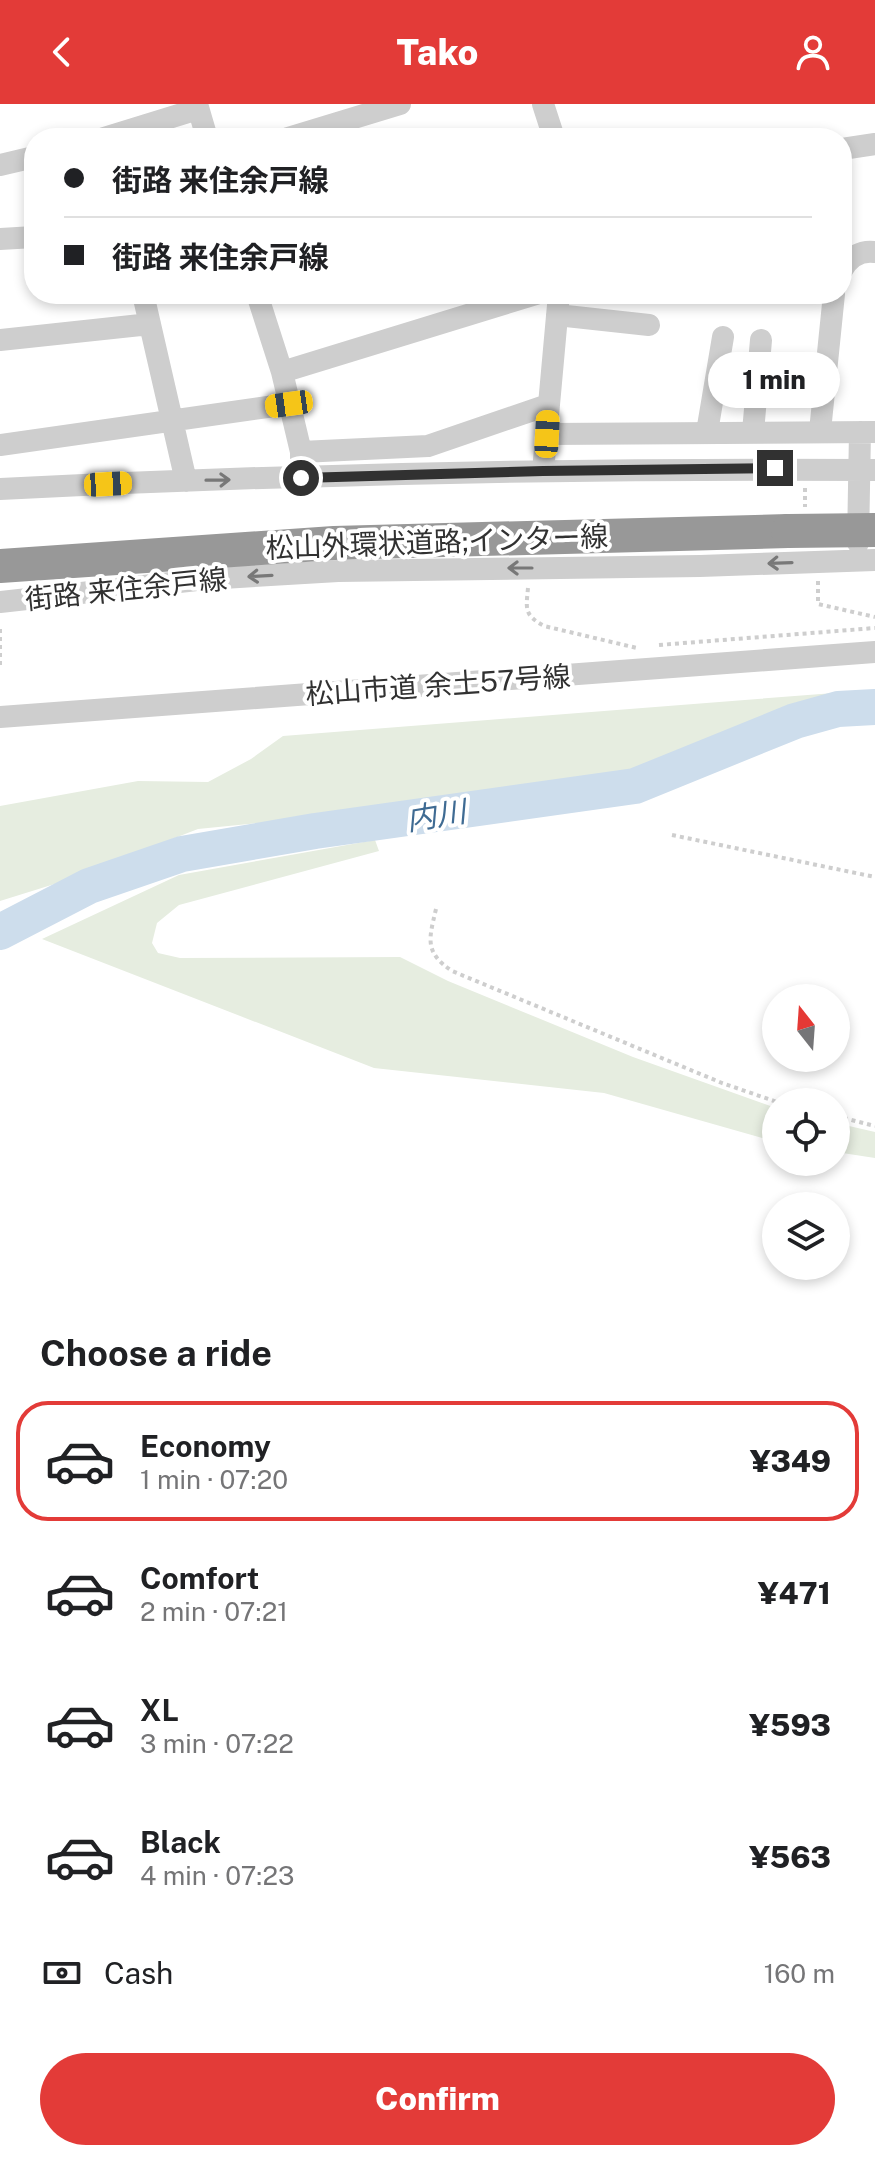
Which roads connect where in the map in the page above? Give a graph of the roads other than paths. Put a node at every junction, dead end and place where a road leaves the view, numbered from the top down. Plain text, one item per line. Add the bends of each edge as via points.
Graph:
1 (400, 104) edge
2 (543, 104) edge
3 (198, 106) edge
4 (133, 128) edge
5 (204, 128) edge
6 (321, 128) edge
7 (551, 128) edge
8 (875, 144) edge
9 (852, 147) edge
10 (24, 159) edge
11 (0, 165) edge
12 (24, 238) edge
13 (0, 239) edge
14 (875, 252) edge
15 (852, 257) edge
16 (145, 304) edge
17 (260, 304) edge
18 (503, 304) edge
19 (833, 304) edge
20 (558, 305) edge
21 (150, 324) junction
22 (649, 325) dead end
23 (723, 337) dead end
24 (0, 340) edge
25 (764, 340) dead end
26 (282, 372) junction
27 (289, 404) junction
28 (548, 405) junction
29 (173, 420) junction
30 (820, 431) junction
31 (707, 432) junction
32 (753, 432) junction
33 (868, 432) edge
34 (547, 434) junction
35 (0, 445) edge
36 (301, 452) junction
37 (867, 470) edge
38 (543, 471) junction
39 (301, 478) junction
40 (186, 481) junction
41 (0, 489) edge
42 (875, 530) edge
43 (866, 560) edge
44 (1, 588) edge
45 (875, 652) edge
46 (0, 717) edge

1 - 6 street
2 - 7 street
3 - 4 street
3 - 5 street
8 - 9 street
10 - 11 street
12 - 13 street
14 - 15 street
16 - 21 street
17 - 26 street
18 - 26 street
19 - 30 street
20 - 22 street
20 - 28 street
21 - 24 street
21 - 29 street
23 - 31 street
25 - 32 street
26 - 27 street
27 - 29 street
27 - 36 street
28 - 34 street
28 - 36 street via 428,446
29 - 35 street
29 - 40 street
30 - 32 street
30 - 33 street
31 - 32 street
31 - 34 street
33 - 37 street
34 - 38 street
36 - 39 street
37 - 38 street
37 - 43 street
38 - 39 street
40 -> 39 street
40 - 41 street
42 - 44 highway, 松山外環状道路;インター線, bridge via 334,543
43 -> 44 street, 街路 来住余戸線 via 338,571
45 - 46 street, 松山市道 余土57号線

